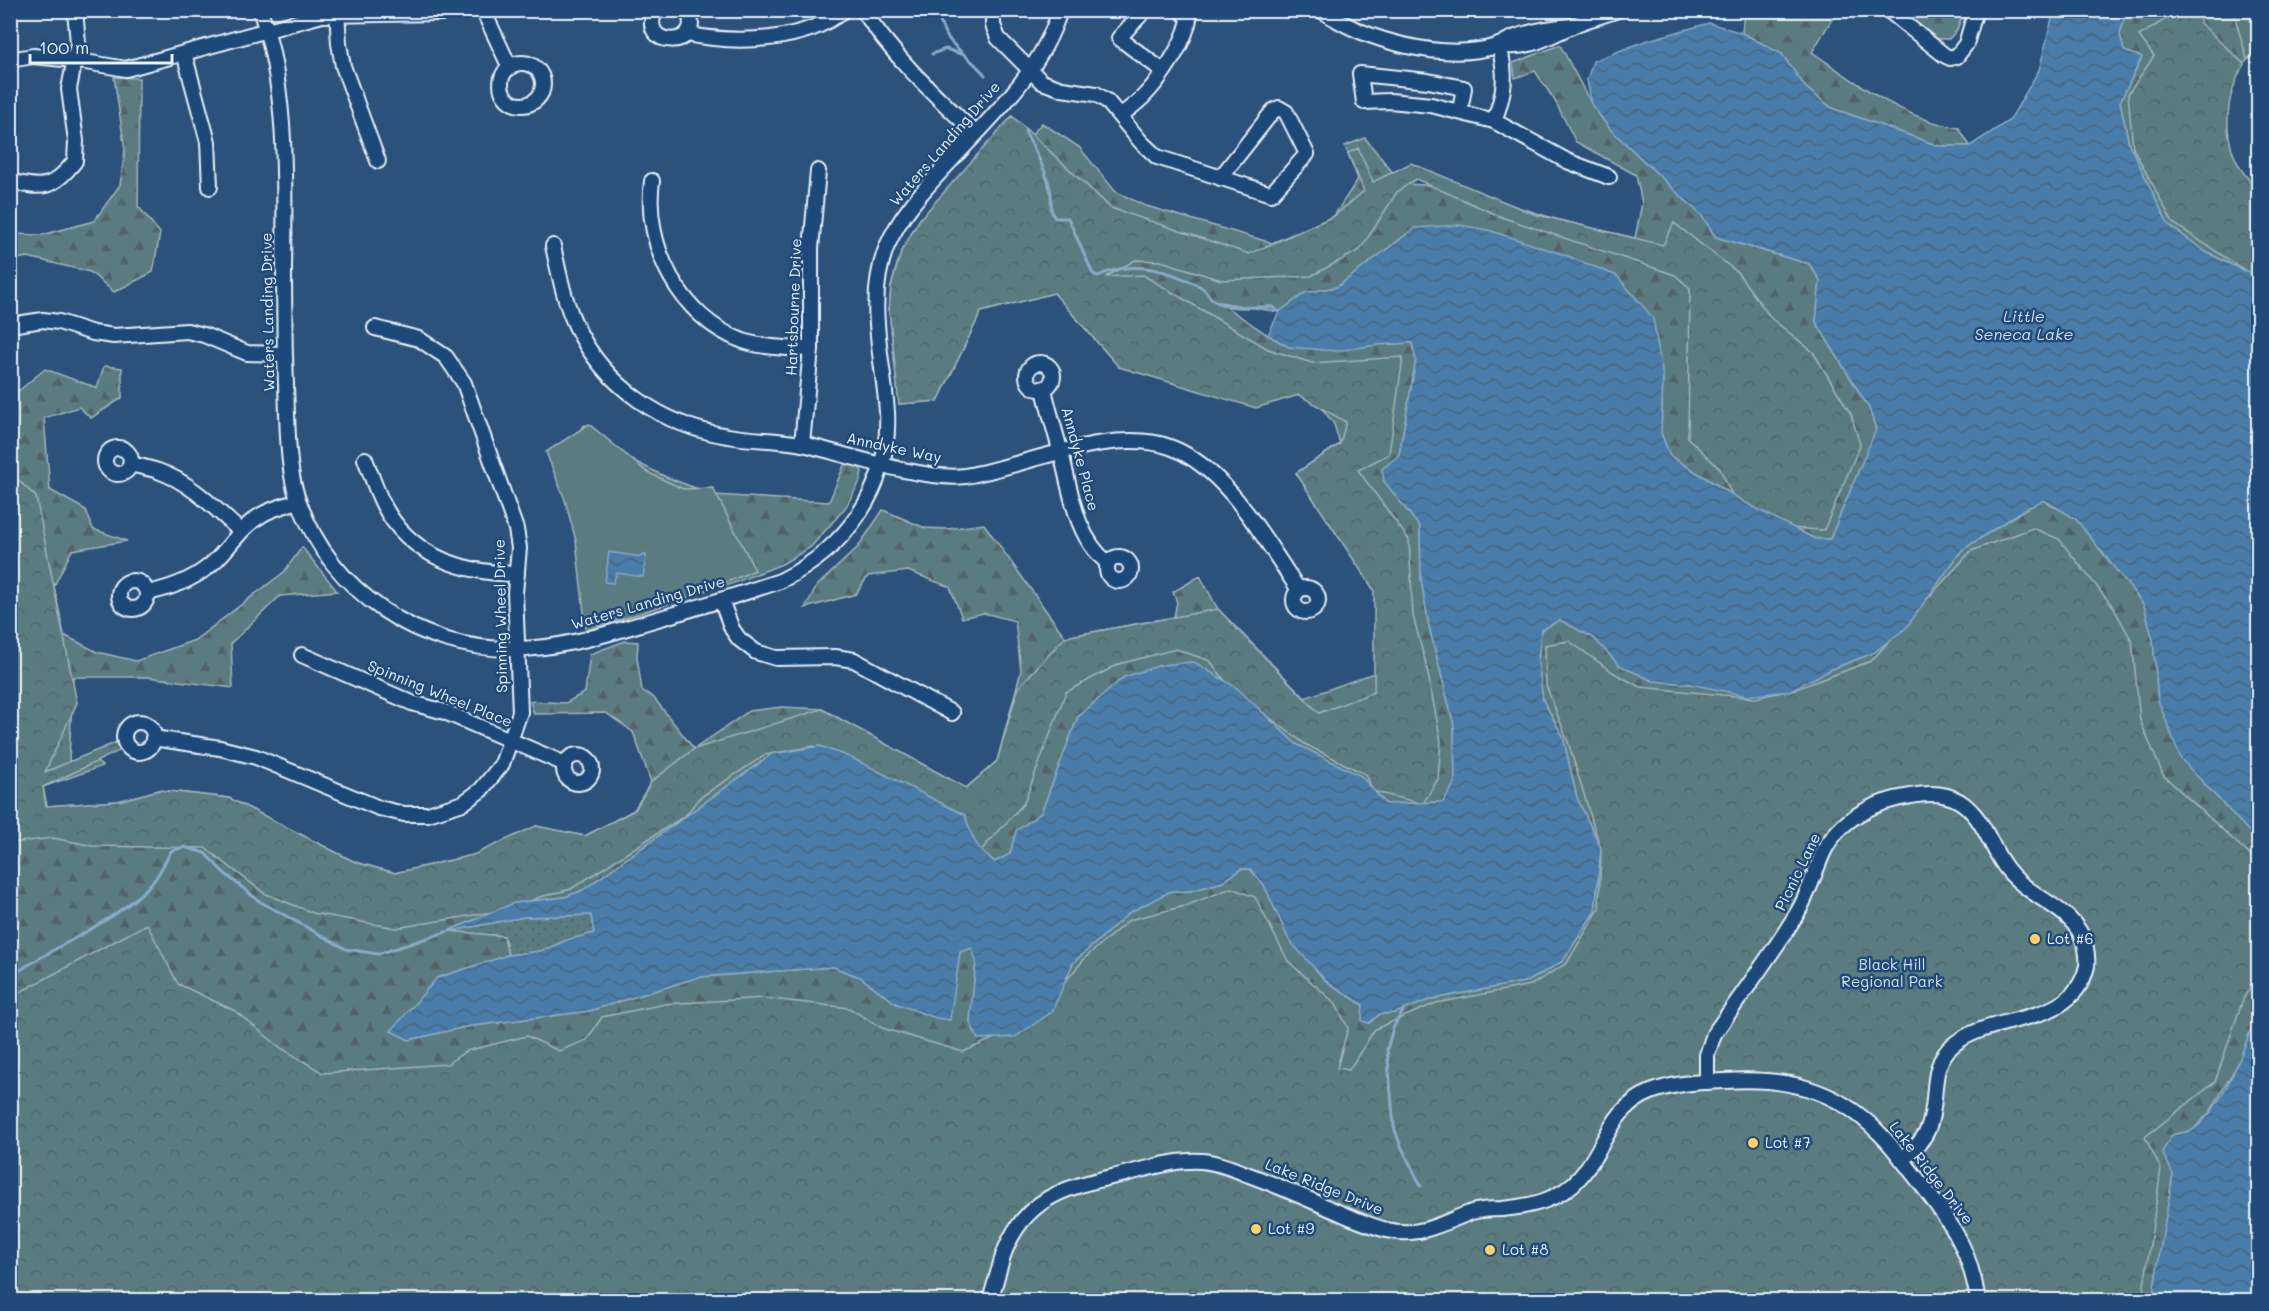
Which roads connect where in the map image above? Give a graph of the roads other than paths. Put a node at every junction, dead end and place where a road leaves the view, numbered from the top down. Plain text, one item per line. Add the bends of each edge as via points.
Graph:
1 (75, 10) edge
2 (260, 10) edge
3 (460, 10) edge
4 (483, 10) edge
5 (656, 10) edge
6 (687, 10) edge
7 (844, 10) edge
8 (863, 10) edge
9 (993, 10) edge
10 (1060, 10) edge
11 (1145, 10) edge
12 (1181, 10) edge
13 (1321, 10) edge
14 (1618, 10) edge
15 (1888, 10) edge
16 (1976, 10) edge
17 (337, 12) edge
18 (267, 30) junction
19 (686, 34) junction
20 (1499, 45) junction
21 (184, 53) junction
22 (10, 60) edge
23 (74, 60) junction
24 (510, 68) dead end
25 (1030, 70) junction
26 (1163, 71) junction
27 (1460, 111) junction
28 (1121, 116) junction
29 (1494, 121) junction
30 (976, 134) junction
31 (378, 161) dead end
32 (818, 171) dead end
33 (1609, 177) dead end
34 (1220, 178) junction
35 (10, 181) edge
36 (652, 181) dead end
37 (210, 186) dead end
38 (553, 246) dead end
39 (10, 325) edge
40 (375, 328) dead end
41 (811, 349) junction
42 (284, 354) junction
43 (1044, 389) dead end
44 (802, 444) junction
45 (1061, 453) junction
46 (365, 459) dead end
47 (130, 464) dead end
48 (882, 464) junction
49 (298, 501) junction
50 (240, 531) junction
51 (1108, 563) dead end
52 (517, 574) junction
53 (1299, 590) dead end
54 (147, 592) dead end
55 (721, 600) junction
56 (516, 649) junction
57 (302, 655) dead end
58 (952, 713) dead end
59 (153, 738) dead end
60 (511, 740) junction
61 (565, 764) dead end
62 (1707, 1082) junction
63 (1902, 1160) junction
64 (990, 1300) edge
65 (1978, 1300) edge

1 - 23 street via 78,43
2 - 18 street, Waters Landing Drive
3 - 17 street via 441,14
4 - 24 street
5 - 19 street via 653,25 659,36 670,41
6 - 19 street via 691,22
7 - 19 street via 818,26 773,38 707,38
8 - 30 street via 882,40
9 - 25 street via 998,38
10 - 25 street, Waters Landing Drive via 1045,47
11 - 26 street via 1119,38
12 - 26 street via 1190,19 1187,30
13 - 20 street via 1352,28 1398,44 1450,51
14 - 20 street via 1572,26 1551,27 1512,38
15 - 16 street via 1950,58 1957,57 1966,44
17 - 18 street
17 - 31 street via 343,66
18 - 21 street
18 - 42 street, Waters Landing Drive via 276,62 282,113
20 - 29 street via 1505,73 1504,92
21 - 23 street via 126,69
21 - 37 street via 208,142
22 - 23 street via 33,56
23 - 35 street via 69,89 75,161 54,183 32,187
25 - 28 street via 1052,87 1096,94
25 - 30 street, Waters Landing Drive
26 - 28 street via 1143,98
27 - 27 street via 1464,88 1360,75 1364,102 1390,100
27 - 29 street
28 - 34 street via 1156,157
29 - 33 street via 1567,161
30 - 48 street, Waters Landing Drive via 920,194 900,220 887,247 877,286 876,330 887,412
32 - 41 street, Hartsbourne Drive via 811,248
34 - 34 street via 1270,194 1307,154 1286,112 1279,108 1273,111
36 - 41 street via 649,201 659,249 670,277 688,304 711,324 742,340 774,348
38 - 44 street, Anndyke Way via 562,291 576,327 597,362 626,391 660,415 698,430
39 - 42 street via 43,320 114,336 187,331 248,353
40 - 52 street, Spinning Wheel Drive via 419,339 446,357 464,383 516,529
41 - 44 street, Hartsbourne Drive
42 - 49 street, Waters Landing Drive via 288,448
43 - 45 street, Anndyke Place
44 - 48 street, Anndyke Way
45 - 48 street, Anndyke Way via 964,476 935,475
45 - 51 street, Anndyke Place via 1084,533 1095,553
45 - 53 street, Anndyke Way via 1102,443 1138,441 1170,447 1200,462 1228,488
46 - 52 street via 385,508 418,545 462,568
47 - 50 street via 179,481
48 - 55 street, Waters Landing Drive via 854,524 830,550 780,581
49 - 50 street via 263,513
49 - 56 street, Waters Landing Drive via 333,565 383,611 439,638
50 - 54 street via 216,560 194,577 164,590
52 - 56 street, Spinning Wheel Drive
55 - 56 street, Waters Landing Drive via 606,634
55 - 58 street via 732,629 756,652 776,658 854,660
56 - 60 street, Spinning Wheel Drive via 520,712
57 - 60 street, Spinning Wheel Place via 412,703 445,712
59 - 60 street, Spinning Wheel Drive via 256,757 379,808 404,814 428,814 463,803 481,790 502,764
60 - 61 street, Spinning Wheel Place
62 - 63 street, Lake Ridge Drive via 1767,1080 1821,1092 1864,1118
62 - 63 street, Picnic Lane via 1707,1055 1713,1035 1797,914 1837,831 1859,813 1891,799 1926,793 1946,795 1960,801 1979,820 1996,855 2013,876 2076,925 2088,955 2087,966 2078,989 2061,1006 1971,1033 1946,1052 1935,1077 1928,1131
62 - 64 street, Lake Ridge Drive via 1652,1092 1635,1100 1619,1114 1581,1176 1561,1194 1529,1206 1475,1211 1421,1231 1396,1232 1375,1227 1235,1169 1203,1161 1185,1161 1083,1183 1040,1202 1025,1215 1004,1252
63 - 65 street, Lake Ridge Drive via 1961,1238

